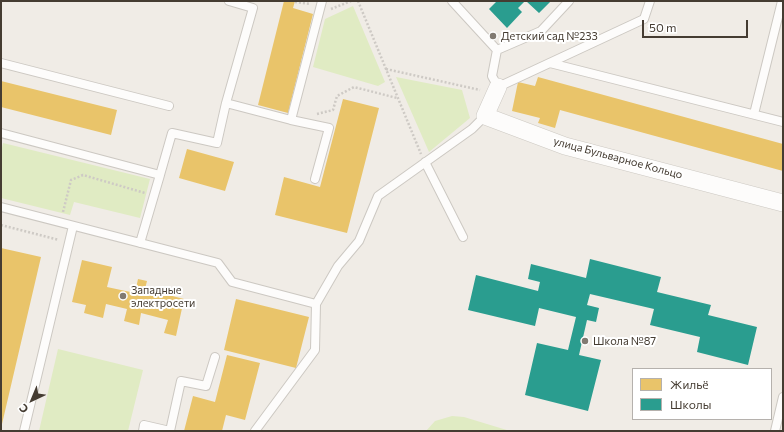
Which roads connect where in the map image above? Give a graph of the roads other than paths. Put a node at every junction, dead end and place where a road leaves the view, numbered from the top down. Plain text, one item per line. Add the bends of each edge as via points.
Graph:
1 (229, 1) edge
2 (452, 1) edge
3 (569, 1) edge
4 (650, 1) edge
5 (782, 1) edge
6 (321, 7) edge
7 (497, 50) junction
8 (1, 63) edge
9 (550, 63) junction
10 (497, 90) junction
11 (226, 103) junction
12 (169, 106) dead end
13 (754, 114) junction
14 (485, 116) junction
15 (292, 120) junction
16 (783, 122) edge
17 (1, 133) edge
18 (425, 162) junction
19 (160, 175) junction
20 (314, 179) dead end
21 (783, 203) edge
22 (1, 208) edge
23 (73, 226) junction
24 (463, 237) dead end
25 (140, 243) junction
26 (316, 304) junction
27 (214, 357) dead end
28 (783, 397) edge
29 (24, 431) edge
30 (142, 431) edge
31 (255, 431) edge
32 (775, 431) edge

1 - 11 lane via 253,8
2 - 7 lane
3 - 7 lane via 541,31
4 - 9 lane via 644,19
5 - 13 lane
6 - 15 lane
7 - 10 lane via 492,76
8 - 12 lane
9 - 10 lane
9 - 13 lane
10 - 14 street
11 - 15 lane
11 - 19 lane via 217,143 172,133
13 - 16 lane
14 - 18 lane via 472,129
14 - 21 street, улица Бульварное Кольцо via 565,146
15 - 20 lane via 329,128
17 - 19 lane
18 - 24 lane
18 - 26 lane via 378,196 359,241 338,266
19 - 25 lane
22 - 23 lane
23 - 25 lane
23 - 29 lane
25 - 26 lane via 218,264 232,282
26 - 31 lane via 315,350
27 - 30 lane via 206,386 181,381 170,431 144,425
28 - 32 lane

